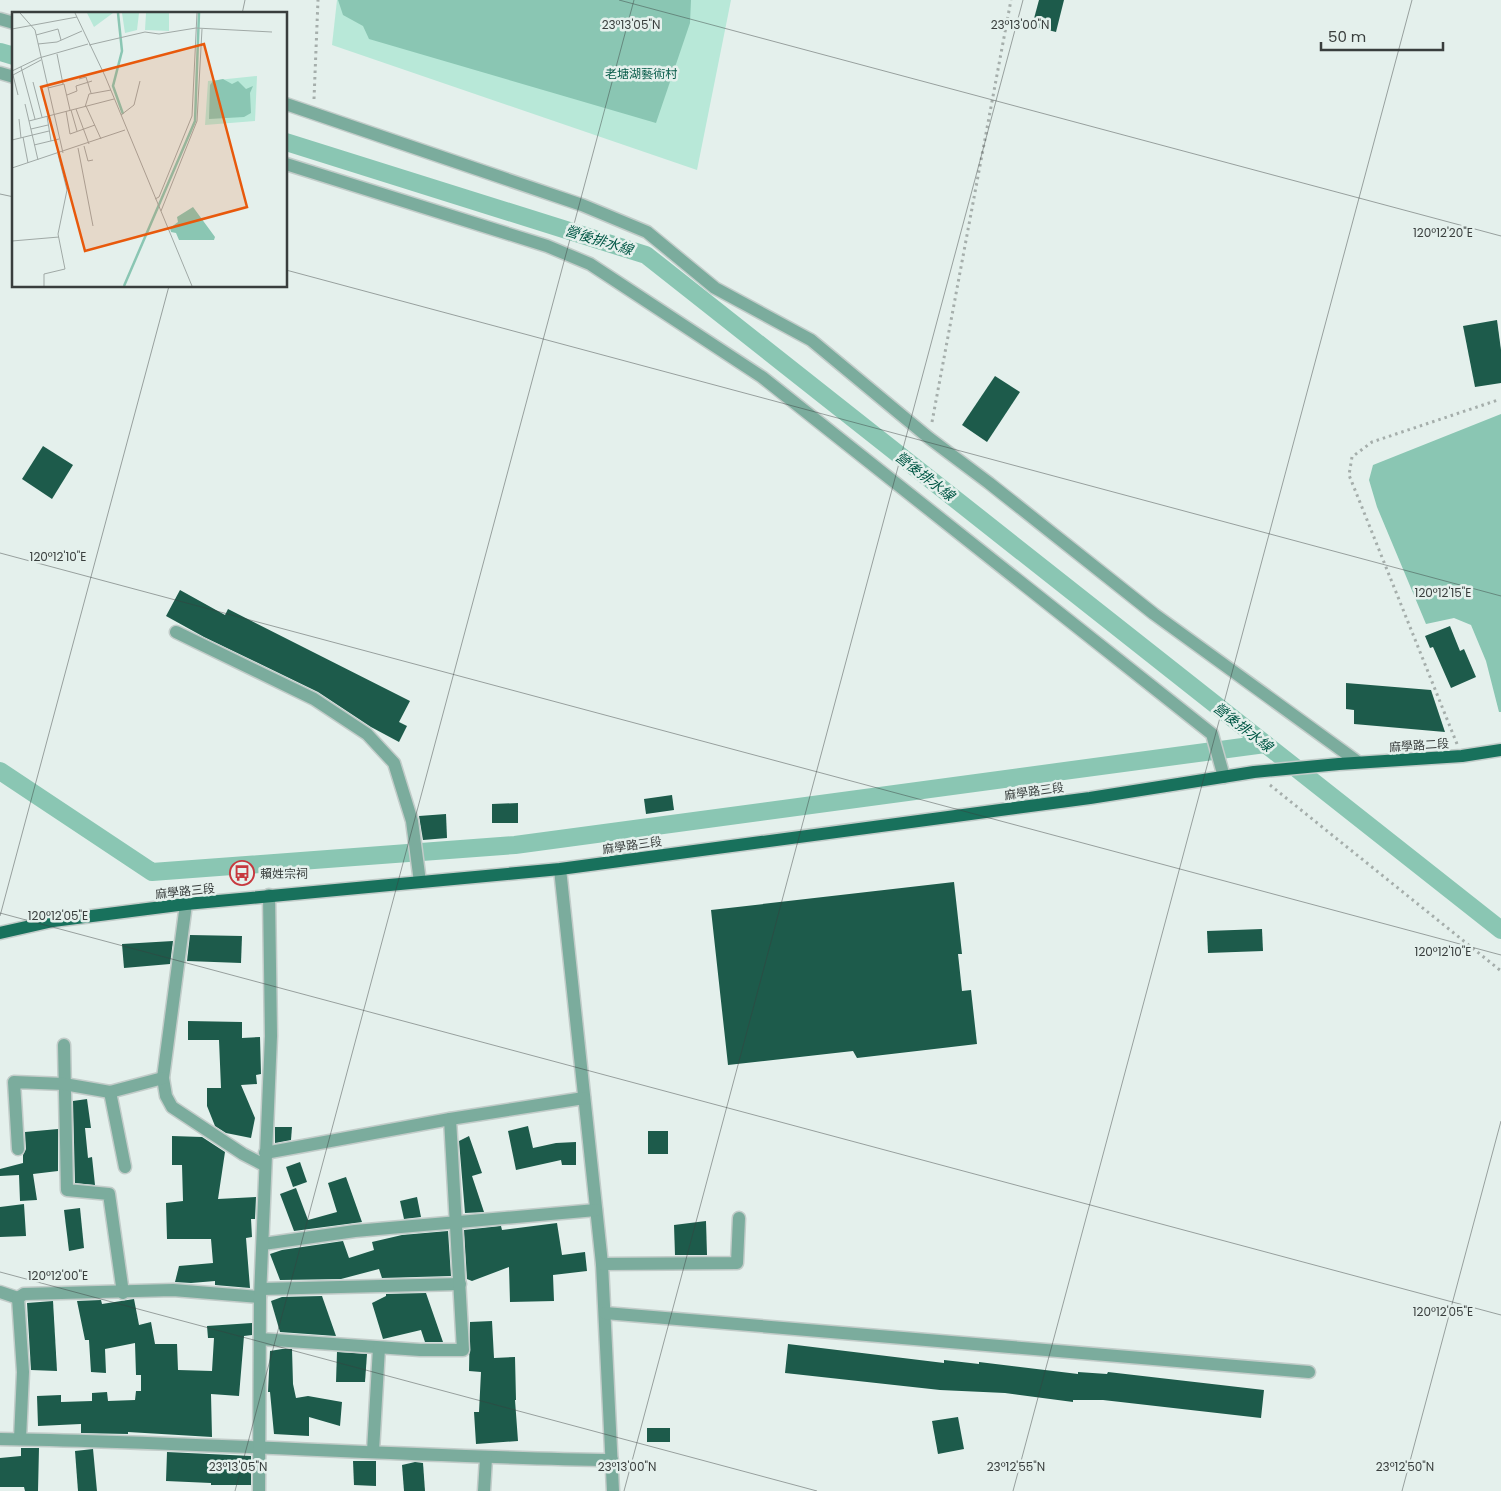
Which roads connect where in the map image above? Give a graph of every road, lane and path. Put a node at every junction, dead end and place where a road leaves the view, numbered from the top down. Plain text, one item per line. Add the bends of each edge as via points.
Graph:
1 (318, 0) edge
2 (1011, 0) edge
3 (0, 73) edge
4 (12, 77) edge
5 (288, 105) edge
6 (314, 113) junction
7 (288, 165) edge
8 (1498, 400) dead end
9 (929, 438) junction
10 (176, 632) dead end
11 (1501, 750) edge
12 (1462, 756) junction
13 (1358, 762) junction
14 (1260, 771) junction
15 (1224, 777) junction
16 (560, 869) junction
17 (420, 882) junction
18 (269, 895) junction
19 (186, 904) junction
20 (0, 933) edge
21 (1501, 971) edge
22 (64, 1045) dead end
23 (163, 1078) junction
24 (64, 1084) junction
25 (110, 1092) junction
26 (584, 1098) junction
27 (450, 1119) junction
28 (18, 1148) dead end
29 (265, 1159) junction
30 (125, 1167) dead end
31 (596, 1210) junction
32 (739, 1218) dead end
33 (456, 1221) junction
34 (263, 1244) junction
35 (602, 1264) junction
36 (460, 1284) junction
37 (0, 1292) edge
38 (123, 1292) junction
39 (260, 1293) junction
40 (18, 1298) junction
41 (605, 1313) junction
42 (260, 1339) junction
43 (379, 1348) junction
44 (1309, 1372) dead end
45 (0, 1439) edge
46 (20, 1439) junction
47 (260, 1447) junction
48 (373, 1451) junction
49 (486, 1458) junction
50 (612, 1460) junction
51 (259, 1491) edge
52 (484, 1491) edge
53 (613, 1491) edge

1 - 6 path
2 - 9 path
3 - 4 street
5 - 6 street
6 - 9 street via 582,205 647,232 715,288 811,340
7 - 15 street via 547,246 590,264 762,377 1212,734
8 - 12 path via 1372,442 1352,457 1349,475
9 - 13 street via 1154,614
10 - 17 street via 314,699 367,734 394,763 412,821
11 - 12 main road, 麻學路二段
12 - 13 main road, 麻學路二段
13 - 14 main road, 麻學路二段
14 - 15 main road, 麻學路三段
14 - 21 path
15 - 16 main road, 麻學路三段
16 - 17 main road, 麻學路三段
16 - 26 street
17 - 18 main road, 麻學路三段
18 - 19 main road, 麻學路三段
18 - 29 street via 271,1036
19 - 20 main road, 麻學路三段 via 53,920
19 - 23 street
22 - 24 street
23 - 25 street
23 - 29 street via 172,1107 243,1154
24 - 25 street
24 - 28 street via 14,1082
24 - 38 street via 67,1190 109,1194
25 - 30 street
26 - 27 street
26 - 31 street
27 - 29 street
27 - 33 street
29 - 34 street
31 - 33 street
31 - 35 street
32 - 35 street via 738,1264
33 - 34 street
33 - 36 street
34 - 39 street
35 - 41 street
36 - 39 street
36 - 43 street via 463,1350
37 - 40 street
38 - 39 street
38 - 40 street via 24,1294
39 - 42 street
40 - 46 street via 23,1372
41 - 44 street
41 - 50 street
42 - 43 street
42 - 47 street
43 - 48 street
45 - 46 street
46 - 47 street
47 - 48 street
47 - 51 street
48 - 49 street
49 - 50 street
49 - 52 street
50 - 53 street

